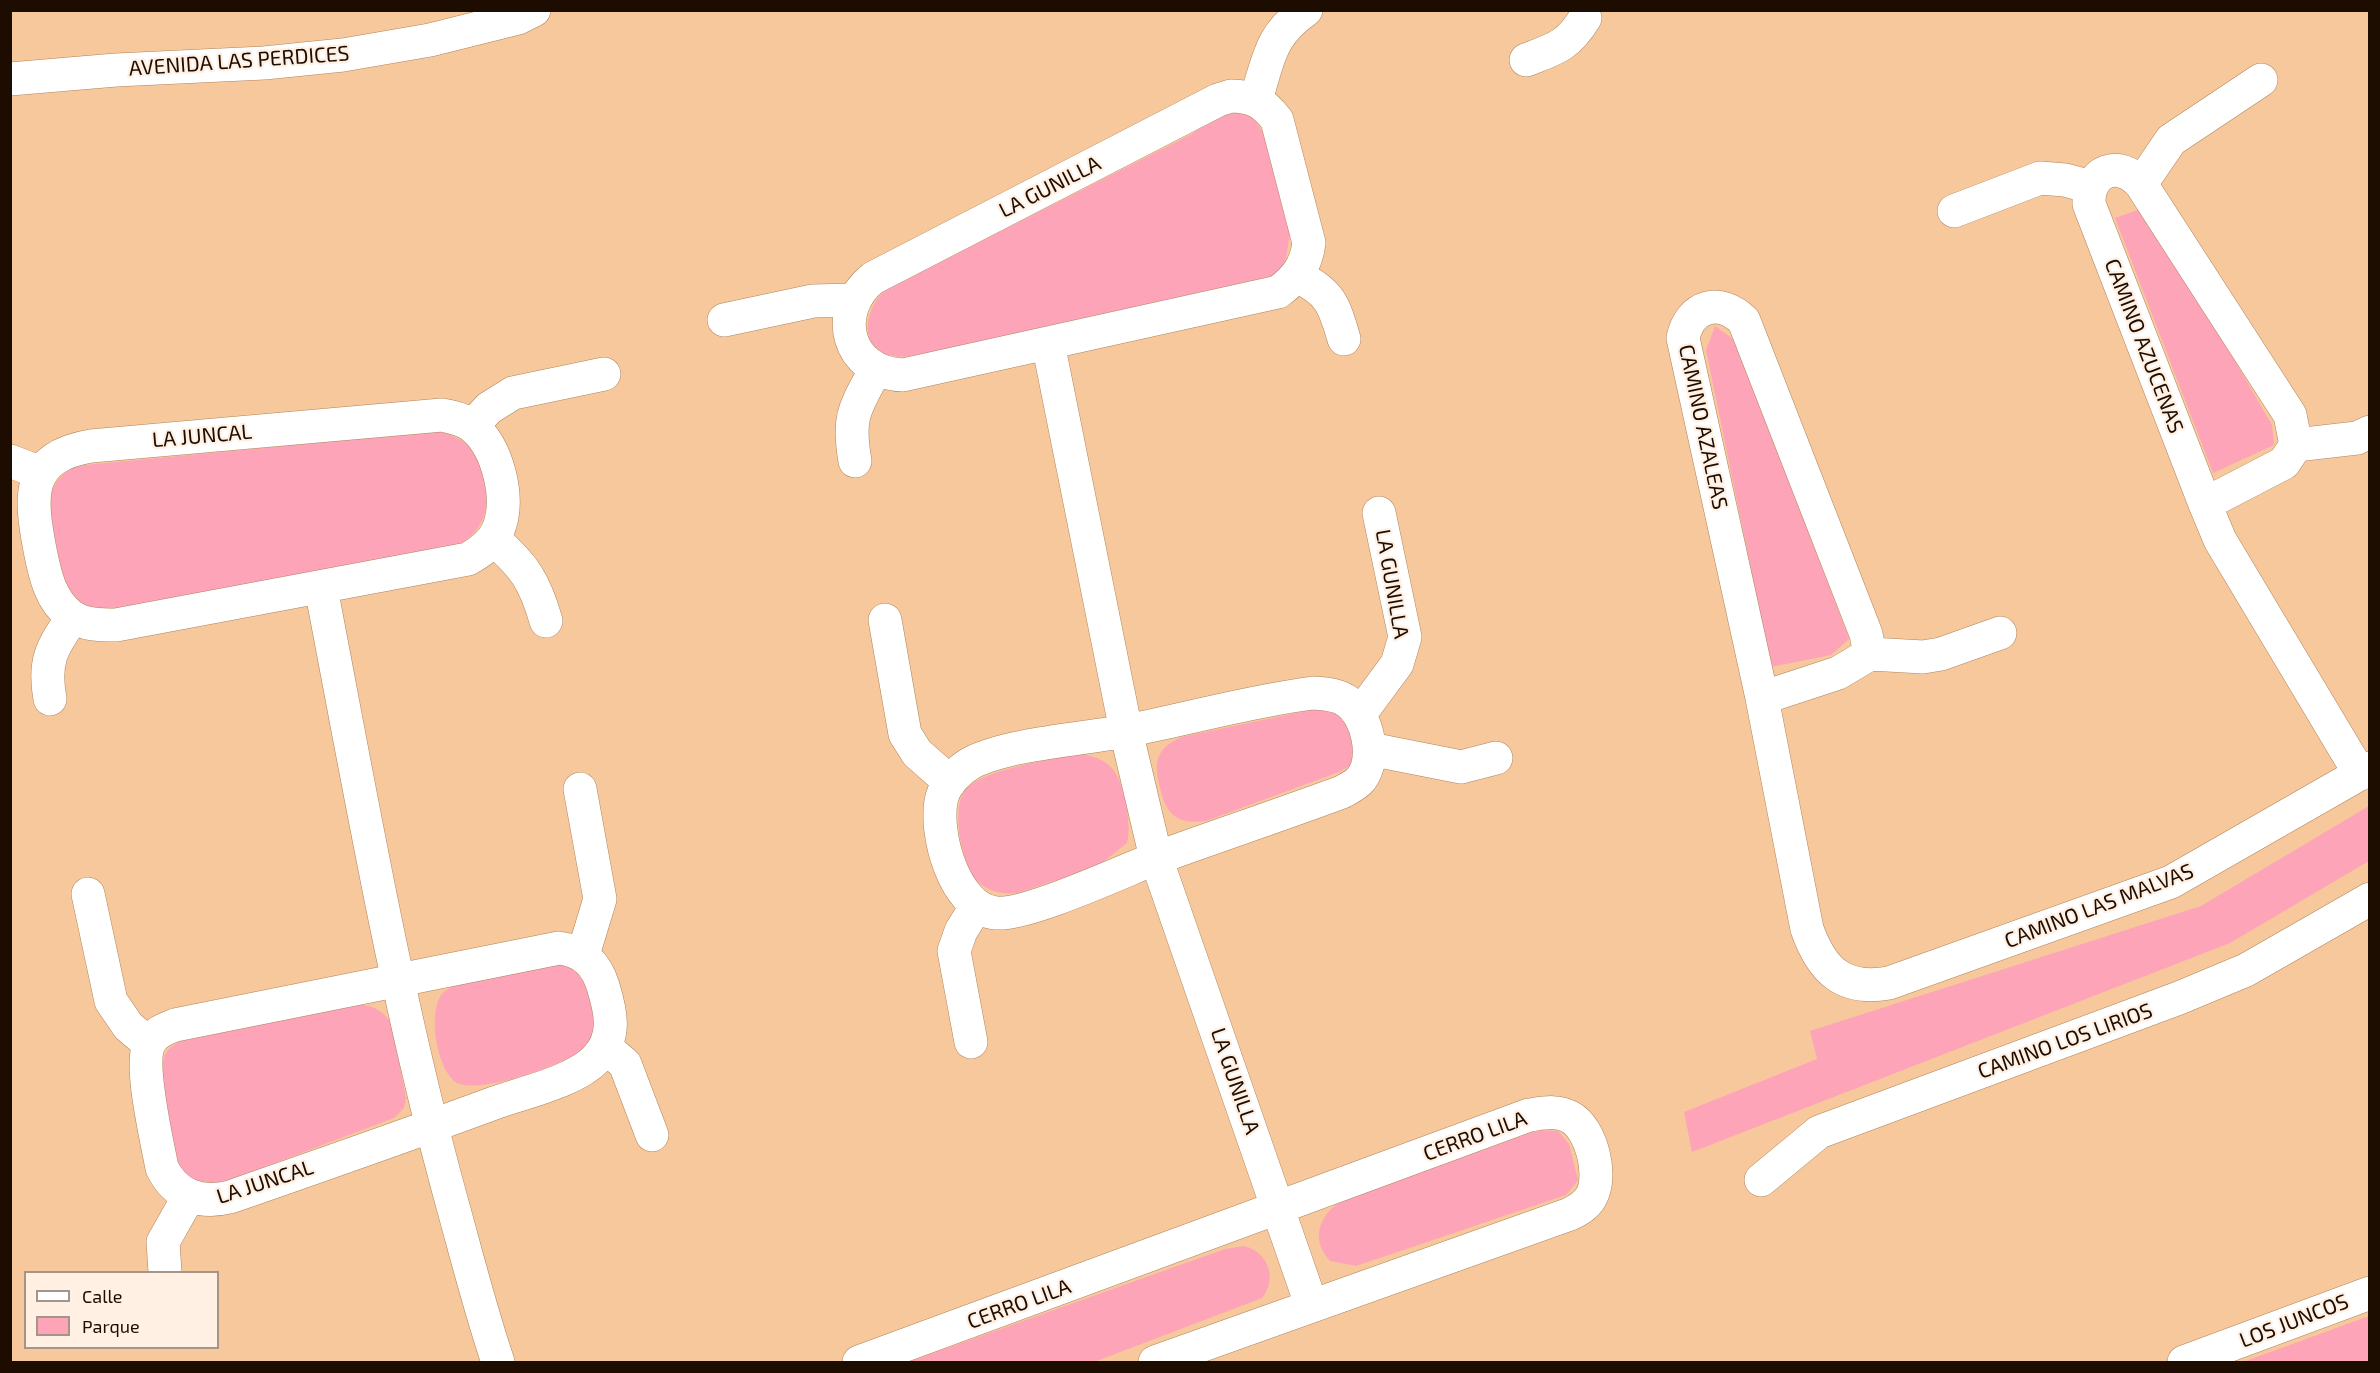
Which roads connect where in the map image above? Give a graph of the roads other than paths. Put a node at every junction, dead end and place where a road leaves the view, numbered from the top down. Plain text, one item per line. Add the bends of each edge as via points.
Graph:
1 (534, 10) edge
2 (1306, 10) edge
3 (1590, 13) edge
4 (1526, 60) dead end
5 (10, 79) edge
6 (2261, 80) dead end
7 (1256, 99) junction
8 (2141, 184) junction
9 (2091, 187) junction
10 (1954, 211) dead end
11 (1297, 276) junction
12 (853, 300) junction
13 (724, 320) dead end
14 (1344, 339) dead end
15 (1048, 343) junction
16 (876, 369) junction
17 (604, 374) dead end
18 (472, 426) junction
19 (2370, 432) edge
20 (2296, 445) junction
21 (10, 461) edge
22 (855, 461) dead end
23 (41, 473) junction
24 (2205, 504) junction
25 (1379, 513) dead end
26 (493, 539) junction
27 (321, 588) junction
28 (72, 617) junction
29 (885, 620) dead end
30 (546, 621) dead end
31 (2000, 633) dead end
32 (1870, 654) junction
33 (1762, 698) junction
34 (50, 699) dead end
35 (1360, 714) junction
36 (1126, 731) junction
37 (1370, 749) junction
38 (1496, 758) dead end
39 (2365, 771) edge
40 (950, 782) junction
41 (580, 789) dead end
42 (1156, 858) junction
43 (88, 894) dead end
44 (2370, 899) edge
45 (976, 907) junction
46 (583, 955) junction
47 (397, 980) junction
48 (1846, 981) joint
49 (971, 1042) dead end
50 (149, 1044) junction
51 (605, 1047) junction
52 (431, 1126) junction
53 (652, 1135) dead end
54 (1761, 1180) dead end
55 (189, 1196) junction
56 (1280, 1208) junction
57 (165, 1271) edge
58 (2370, 1293) edge
59 (1311, 1304) junction
60 (498, 1362) edge
61 (859, 1362) edge
62 (1155, 1362) edge
63 (2184, 1362) edge

1 - 5 street, AVENIDA LAS PERDICES via 518,18 430,40 343,55
2 - 7 street via 1282,29 1274,41
3 - 4 street via 1563,45
6 - 8 street via 2171,140
7 - 11 street via 1277,120 1309,243
7 - 12 street, LA GUNILLA via 1231,96 1218,100 873,279
8 - 9 street via 2121,170 2098,176
8 - 20 street via 2290,415
9 - 10 street via 2040,178
9 - 24 street, CAMINO AZUCENAS via 2089,204
11 - 14 street via 1328,296
11 - 15 street via 1278,292 1265,296
12 - 13 street via 813,301
12 - 16 street via 851,339 864,360
15 - 16 street via 903,375
15 - 36 street, LA GUNILLA
16 - 22 street via 852,418 850,435
17 - 18 street via 513,393 489,408
18 - 23 street, LA JUNCAL via 442,415 91,446 63,453
18 - 26 street via 485,439 498,471 503,506
19 - 20 street via 2357,438
20 - 24 street via 2284,463
21 - 23 street
23 - 28 street via 35,486 33,511 45,574 61,606
24 - 39 street, CAMINO AZUCENAS via 2220,540
25 - 35 street, LA GUNILLA via 1405,637 1397,664
26 - 27 street via 481,552 460,561
26 - 30 street via 524,568 539,595
27 - 28 street via 116,625 97,625
27 - 47 street
28 - 34 street via 49,656
29 - 40 street via 905,734 917,753
31 - 32 street via 1923,657
32 - 33 street via 1838,673
32 - 33 street, CAMINO AZALEAS via 1866,634 1744,321 1729,309 1704,309 1689,321 1683,338
33 - 48 street, CAMINO AZALEAS via 1807,929 1822,962
35 - 36 street via 1341,698 1313,693
35 - 37 street
36 - 40 street via 984,758 969,764
36 - 42 street, LA GUNILLA
37 - 38 street via 1461,767
37 - 42 street via 1362,777 1342,792
39 - 48 street, CAMINO LAS MALVAS via 2172,882 1889,983 1873,986
40 - 45 street via 943,795 940,824 960,891
41 - 46 street via 600,899
42 - 45 street via 1023,910 996,913
42 - 56 street, LA GUNILLA
43 - 50 street via 111,1001 128,1026
44 - 54 street, CAMINO LOS LIRIOS via 2246,970 1819,1132
45 - 49 street via 954,951
46 - 47 street via 565,949 543,949
46 - 51 street via 599,973 611,1014 611,1031
47 - 50 street via 175,1024
47 - 52 street
50 - 55 street, LA JUNCAL via 146,1068 162,1168 169,1182
51 - 52 street, LA JUNCAL via 586,1068 574,1074
51 - 53 street via 625,1064
52 - 55 street, LA JUNCAL via 230,1197 205,1200
52 - 60 street
55 - 57 street via 163,1242
56 - 59 street, LA GUNILLA
56 - 59 street, CERRO LILA via 1529,1115 1561,1114 1572,1118 1586,1137 1596,1173 1591,1197 1582,1208
56 - 61 street, CERRO LILA
58 - 63 street, LOS JUNCOS
59 - 62 street, CERRO LILA

